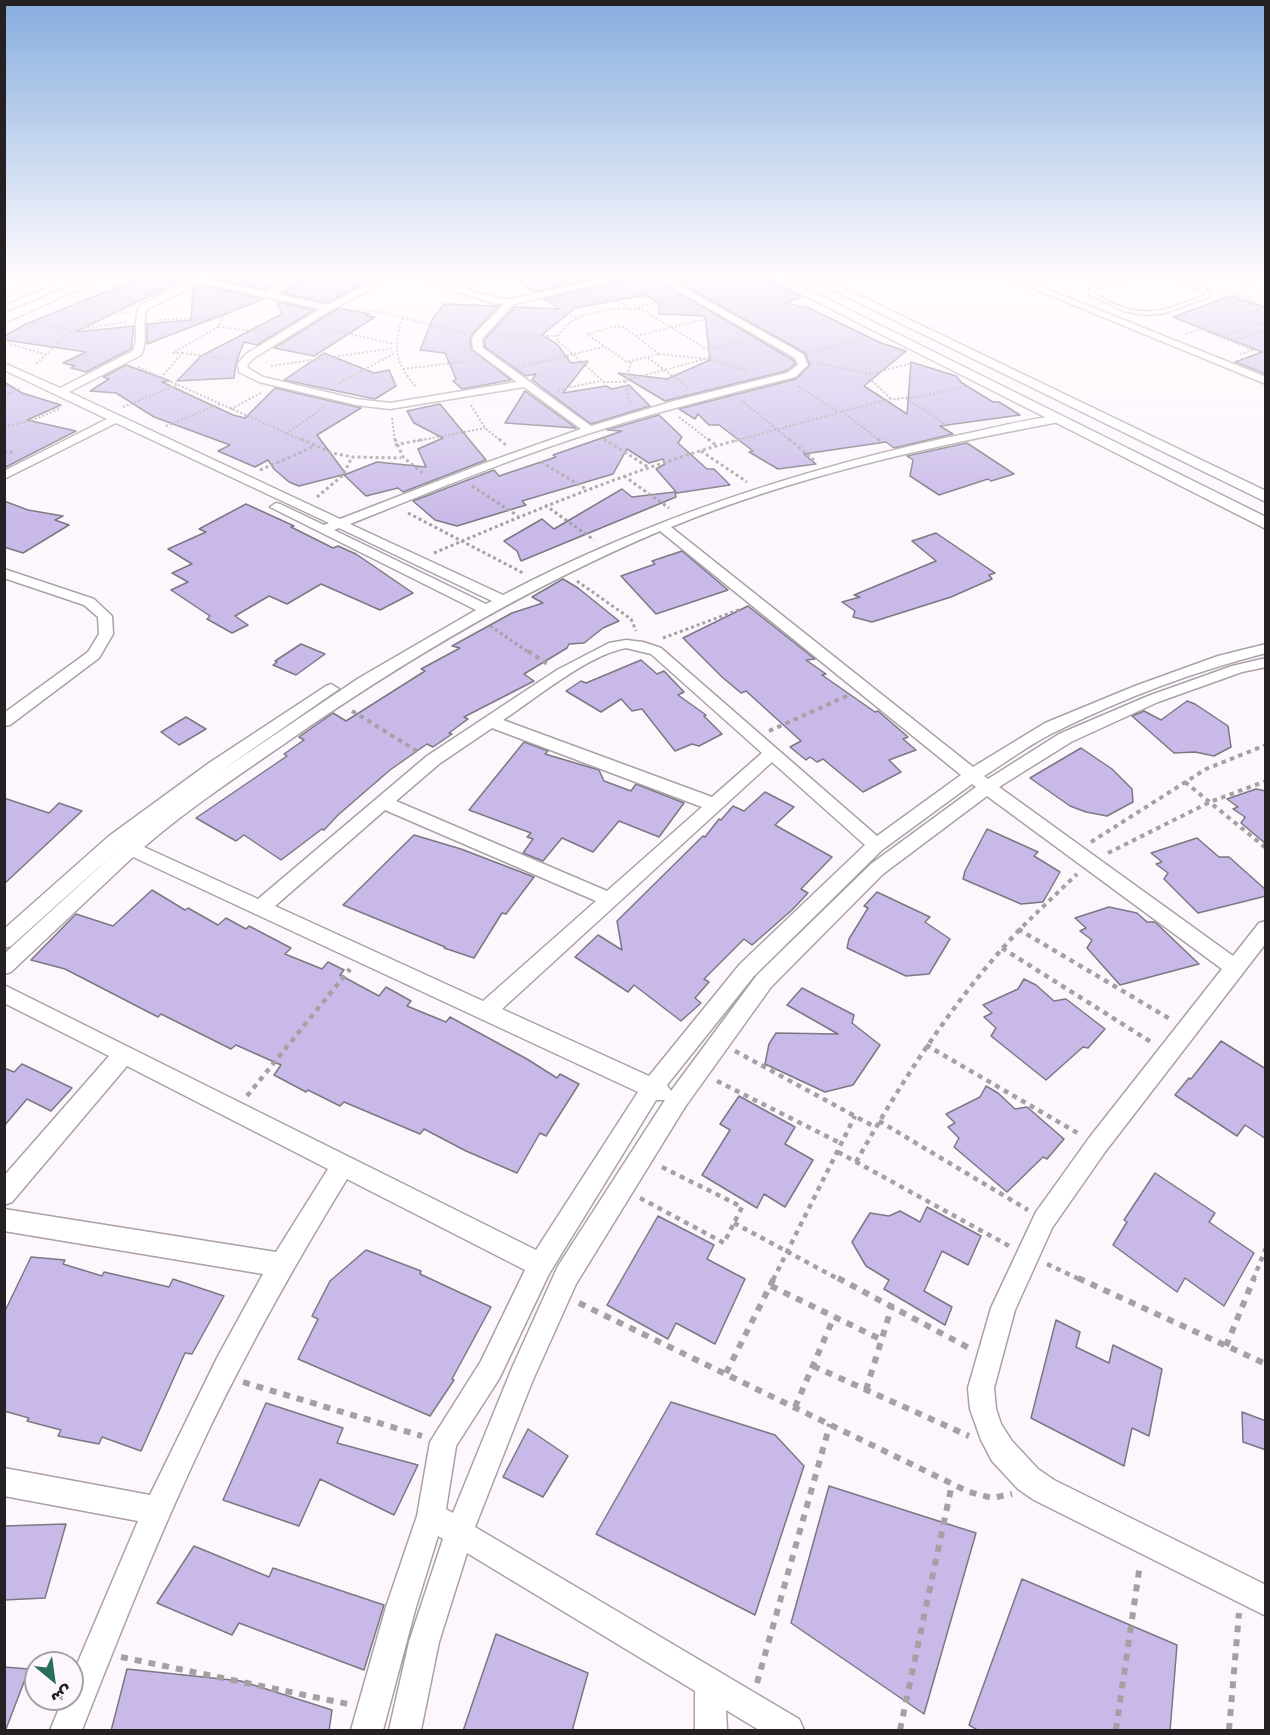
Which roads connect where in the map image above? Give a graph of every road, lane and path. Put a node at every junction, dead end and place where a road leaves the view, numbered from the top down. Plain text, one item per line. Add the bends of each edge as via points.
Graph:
1 (45, 357) edge
2 (130, 357) edge
3 (179, 357) edge
4 (201, 357) edge
5 (255, 357) edge
6 (319, 357) edge
7 (389, 357) edge
8 (398, 357) edge
9 (487, 357) edge
10 (561, 357) edge
11 (576, 357) edge
12 (618, 357) edge
13 (647, 357) joint
14 (712, 357) edge
15 (803, 357) edge
16 (930, 357) edge
17 (935, 357) edge
18 (976, 357) edge
19 (1206, 357) edge
20 (1233, 357) edge
21 (800, 358) junction
22 (489, 359) junction
23 (124, 361) junction
24 (631, 362) junction
25 (1218, 362) junction
26 (4, 366) edge
27 (244, 366) junction
28 (32, 367) dead end
29 (403, 369) junction
30 (666, 370) junction
31 (506, 371) junction
32 (4, 374) edge
33 (865, 374) junction
34 (161, 378) junction
35 (601, 380) junction
36 (981, 380) junction
37 (625, 381) junction
38 (1266, 381) edge
39 (277, 383) junction
40 (525, 384) junction
41 (178, 385) junction
42 (729, 391) junction
43 (61, 392) junction
44 (320, 394) junction
45 (469, 394) junction
46 (540, 395) junction
47 (337, 398) junction
48 (703, 398) junction
49 (906, 398) junction
50 (891, 399) junction
51 (430, 401) junction
52 (220, 404) junction
53 (67, 405) junction
54 (390, 406) junction
55 (665, 407) junction
56 (231, 409) junction
57 (842, 411) junction
58 (640, 414) junction
59 (1055, 417) junction
60 (110, 418) junction
61 (4, 427) edge
62 (485, 428) junction
63 (775, 428) junction
64 (590, 430) junction
65 (149, 433) junction
66 (957, 433) junction
67 (286, 434) junction
68 (395, 445) junction
69 (717, 445) junction
70 (315, 446) junction
71 (890, 448) junction
72 (700, 450) junction
73 (523, 453) junction
74 (352, 457) junction
75 (401, 458) junction
76 (821, 466) junction
77 (649, 467) junction
78 (4, 476) edge
79 (623, 476) junction
80 (460, 477) junction
81 (243, 478) junction
82 (439, 485) junction
83 (754, 487) junction
84 (586, 489) junction
85 (1266, 499) edge
86 (391, 504) junction
87 (545, 506) junction
88 (304, 507) junction
89 (1235, 508) junction
90 (677, 514) junction
91 (519, 517) junction
92 (340, 523) junction
93 (1266, 524) edge
94 (662, 526) junction
95 (323, 530) junction
96 (462, 541) junction
97 (600, 544) junction
98 (417, 560) junction
99 (562, 570) junction
100 (4, 573) edge
101 (529, 577) junction
102 (496, 597) junction
103 (758, 602) junction
104 (477, 610) junction
105 (626, 644) junction
106 (643, 646) junction
107 (1266, 648) edge
108 (1266, 662) edge
109 (562, 673) junction
110 (864, 688) junction
111 (334, 701) junction
112 (4, 721) edge
113 (489, 721) junction
114 (754, 738) junction
115 (1266, 745) edge
116 (772, 753) junction
117 (433, 760) junction
118 (980, 781) junction
119 (1266, 781) edge
120 (1185, 782) junction
121 (382, 802) junction
122 (1210, 802) junction
123 (715, 805) junction
124 (123, 844) junction
125 (876, 845) junction
126 (1266, 848) edge
127 (1076, 852) junction
128 (1090, 862) junction
129 (611, 900) junction
130 (260, 908) junction
131 (1266, 928) edge
132 (1018, 929) junction
133 (4, 941) edge
134 (1002, 948) junction
135 (362, 955) junction
136 (4, 966) edge
137 (1235, 968) junction
138 (4, 993) edge
139 (486, 1011) junction
140 (1187, 1029) junction
141 (719, 1042) junction
142 (926, 1045) junction
143 (1168, 1053) junction
144 (124, 1054) junction
145 (698, 1071) junction
146 (652, 1088) junction
147 (677, 1100) junction
148 (235, 1110) junction
149 (855, 1116) junction
150 (879, 1121) junction
151 (875, 1127) junction
152 (842, 1144) junction
153 (1097, 1145) junction
154 (641, 1156) junction
155 (856, 1162) dead end
156 (343, 1165) junction
157 (621, 1188) junction
158 (4, 1194) edge
159 (4, 1220) edge
160 (1044, 1220) junction
161 (734, 1223) junction
162 (1266, 1248) edge
163 (789, 1250) junction
164 (282, 1265) junction
165 (540, 1265) junction
166 (771, 1286) junction
167 (559, 1293) junction
168 (892, 1306) junction
169 (834, 1317) junction
170 (882, 1340) junction
171 (1226, 1346) dead end
172 (988, 1358) junction
173 (813, 1366) junction
174 (726, 1373) junction
175 (222, 1376) junction
176 (867, 1390) junction
177 (795, 1407) junction
178 (830, 1424) junction
179 (443, 1442) junction
180 (1002, 1451) junction
181 (1028, 1479) junction
182 (4, 1482) edge
183 (952, 1484) junction
184 (157, 1510) junction
185 (431, 1516) junction
186 (459, 1532) junction
187 (1143, 1539) junction
188 (1241, 1588) junction
189 (1266, 1600) edge
190 (97, 1652) junction
191 (710, 1683) junction
192 (750, 1708) junction
193 (371, 1709) junction
194 (66, 1731) edge
195 (367, 1731) edge
196 (405, 1731) edge
197 (711, 1731) edge
198 (788, 1731) edge
199 (900, 1731) edge
200 (1116, 1731) edge
201 (1229, 1731) edge

1 - 28 path
2 - 23 street
3 - 34 path
4 - 27 path
5 - 27 street
6 - 27 path
7 - 44 path
8 - 29 path
9 - 22 street
10 - 31 path
11 - 35 path
12 - 24 path
13 - 24 path
13 - 30 path
14 - 30 path
15 - 21 path
16 - 33 path
17 - 36 street
18 - 85 street
19 - 25 street
20 - 25 path
21 - 33 path
21 - 42 street via 802,365 791,375
22 - 29 path
22 - 31 street
23 - 34 path
23 - 43 street
24 - 37 path
25 - 38 street
26 - 43 street
27 - 39 street via 249,375
29 - 51 path
30 - 37 path
30 - 48 path
31 - 40 street
32 - 53 street
33 - 50 path
34 - 41 path
35 - 37 path
35 - 46 path
36 - 49 path
36 - 59 street
37 - 58 path via 624,393
39 - 44 street
39 - 56 path
40 - 45 street
40 - 46 street
41 - 52 path
41 - 60 path
42 - 48 street
42 - 63 path
43 - 60 street
44 - 47 street
45 - 51 street
45 - 62 path via 473,411
46 - 64 street
47 - 54 street
47 - 67 path
48 - 55 street
49 - 50 path
49 - 66 path
50 - 57 path
51 - 54 street
52 - 56 path
52 - 65 path
53 - 60 street
53 - 61 path
54 - 68 path
55 - 58 street
55 - 69 path
56 - 67 path
57 - 63 path
57 - 71 path
58 - 64 street
59 - 66 street
59 - 89 street
59 - 94 street via 845,465
60 - 65 street
60 - 78 street
60 - 95 street
62 - 68 path
62 - 73 path
63 - 69 path
63 - 76 path
64 - 73 street
64 - 77 path
65 - 81 street
66 - 71 street
67 - 70 path
68 - 75 path
69 - 72 path
70 - 74 path
70 - 81 path
71 - 76 street
72 - 77 path
72 - 83 path
73 - 80 street
73 - 84 path
74 - 75 path
74 - 88 path via 344,476
75 - 82 path
76 - 83 street
77 - 79 path
79 - 84 path
79 - 90 path
80 - 82 street
80 - 91 path
81 - 88 street
82 - 86 street
83 - 90 street
84 - 87 path
85 - 89 street via 1252,508
86 - 92 street
86 - 96 path
87 - 91 path
87 - 97 path
88 - 92 street
89 - 93 street
90 - 97 street
91 - 96 path
92 - 95 street
92 - 98 street
94 - 99 street
94 - 103 street
95 - 104 street
96 - 98 path
96 - 101 path
97 - 101 street
98 - 102 street
99 - 102 street
99 - 105 path via 631,619 636,632
100 - 112 street via 89,602 105,616 106,634 94,655
101 - 102 street
102 - 104 street
103 - 106 path
103 - 110 street
104 - 109 path
104 - 111 street
104 - 124 street via 392,651 307,704 215,767
105 - 106 street
105 - 109 street via 609,647
106 - 114 street via 663,657
107 - 118 street via 1140,688 1051,727
108 - 118 street via 1153,699
109 - 113 street
110 - 114 path
110 - 118 street
111 - 117 path
111 - 124 street
113 - 117 street
113 - 123 street
114 - 116 street
115 - 120 path via 1224,760
116 - 123 street
116 - 125 street
117 - 121 street
118 - 125 street
118 - 127 street
118 - 141 street via 877,869 764,981
119 - 122 path
120 - 122 path
120 - 127 path
121 - 129 street
121 - 130 street
122 - 126 path
122 - 128 path
123 - 129 street
124 - 130 street
124 - 133 street
124 - 136 street
125 - 146 street via 747,970
127 - 128 street
128 - 132 path
128 - 137 street
129 - 139 street
130 - 135 street
131 - 137 street
132 - 134 path
132 - 140 path
134 - 142 path
134 - 143 path
135 - 139 street
135 - 148 path
137 - 140 street
138 - 144 street
139 - 146 street
140 - 143 street
141 - 145 street
141 - 149 path
142 - 150 path
142 - 153 path
143 - 153 street
144 - 148 street
144 - 158 street
145 - 147 street
145 - 152 path
146 - 147 street
146 - 165 street
147 - 154 street
148 - 156 street
149 - 151 path
149 - 152 path
150 - 151 path
150 - 160 path
151 - 155 path
152 - 163 path
153 - 160 street
154 - 157 street
154 - 161 path via 742,1207
156 - 164 street
156 - 165 street
157 - 161 path via 724,1243
157 - 167 street
159 - 164 street
160 - 172 street via 1003,1308
161 - 163 path
162 - 171 path
163 - 166 path
163 - 168 path
164 - 175 street
165 - 179 street via 490,1370
166 - 169 path
166 - 174 path
167 - 174 path
167 - 186 street
168 - 170 path
168 - 172 path
169 - 170 path
169 - 173 path
170 - 176 path
172 - 180 street via 981,1388 983,1409
173 - 176 path
173 - 177 path
174 - 177 path
175 - 179 path
175 - 184 street
176 - 180 path
177 - 178 path
178 - 183 path
178 - 192 path
179 - 185 street
180 - 181 street
181 - 183 path via 1007,1497 992,1498 980,1497
181 - 187 street
182 - 184 street
183 - 199 path
184 - 190 street
185 - 186 street
185 - 193 street
186 - 191 street
186 - 196 street via 424,1642
187 - 188 street
187 - 200 path
188 - 189 street
188 - 201 path
190 - 193 path
190 - 194 street
191 - 192 street
191 - 197 street
192 - 198 street
193 - 195 street

